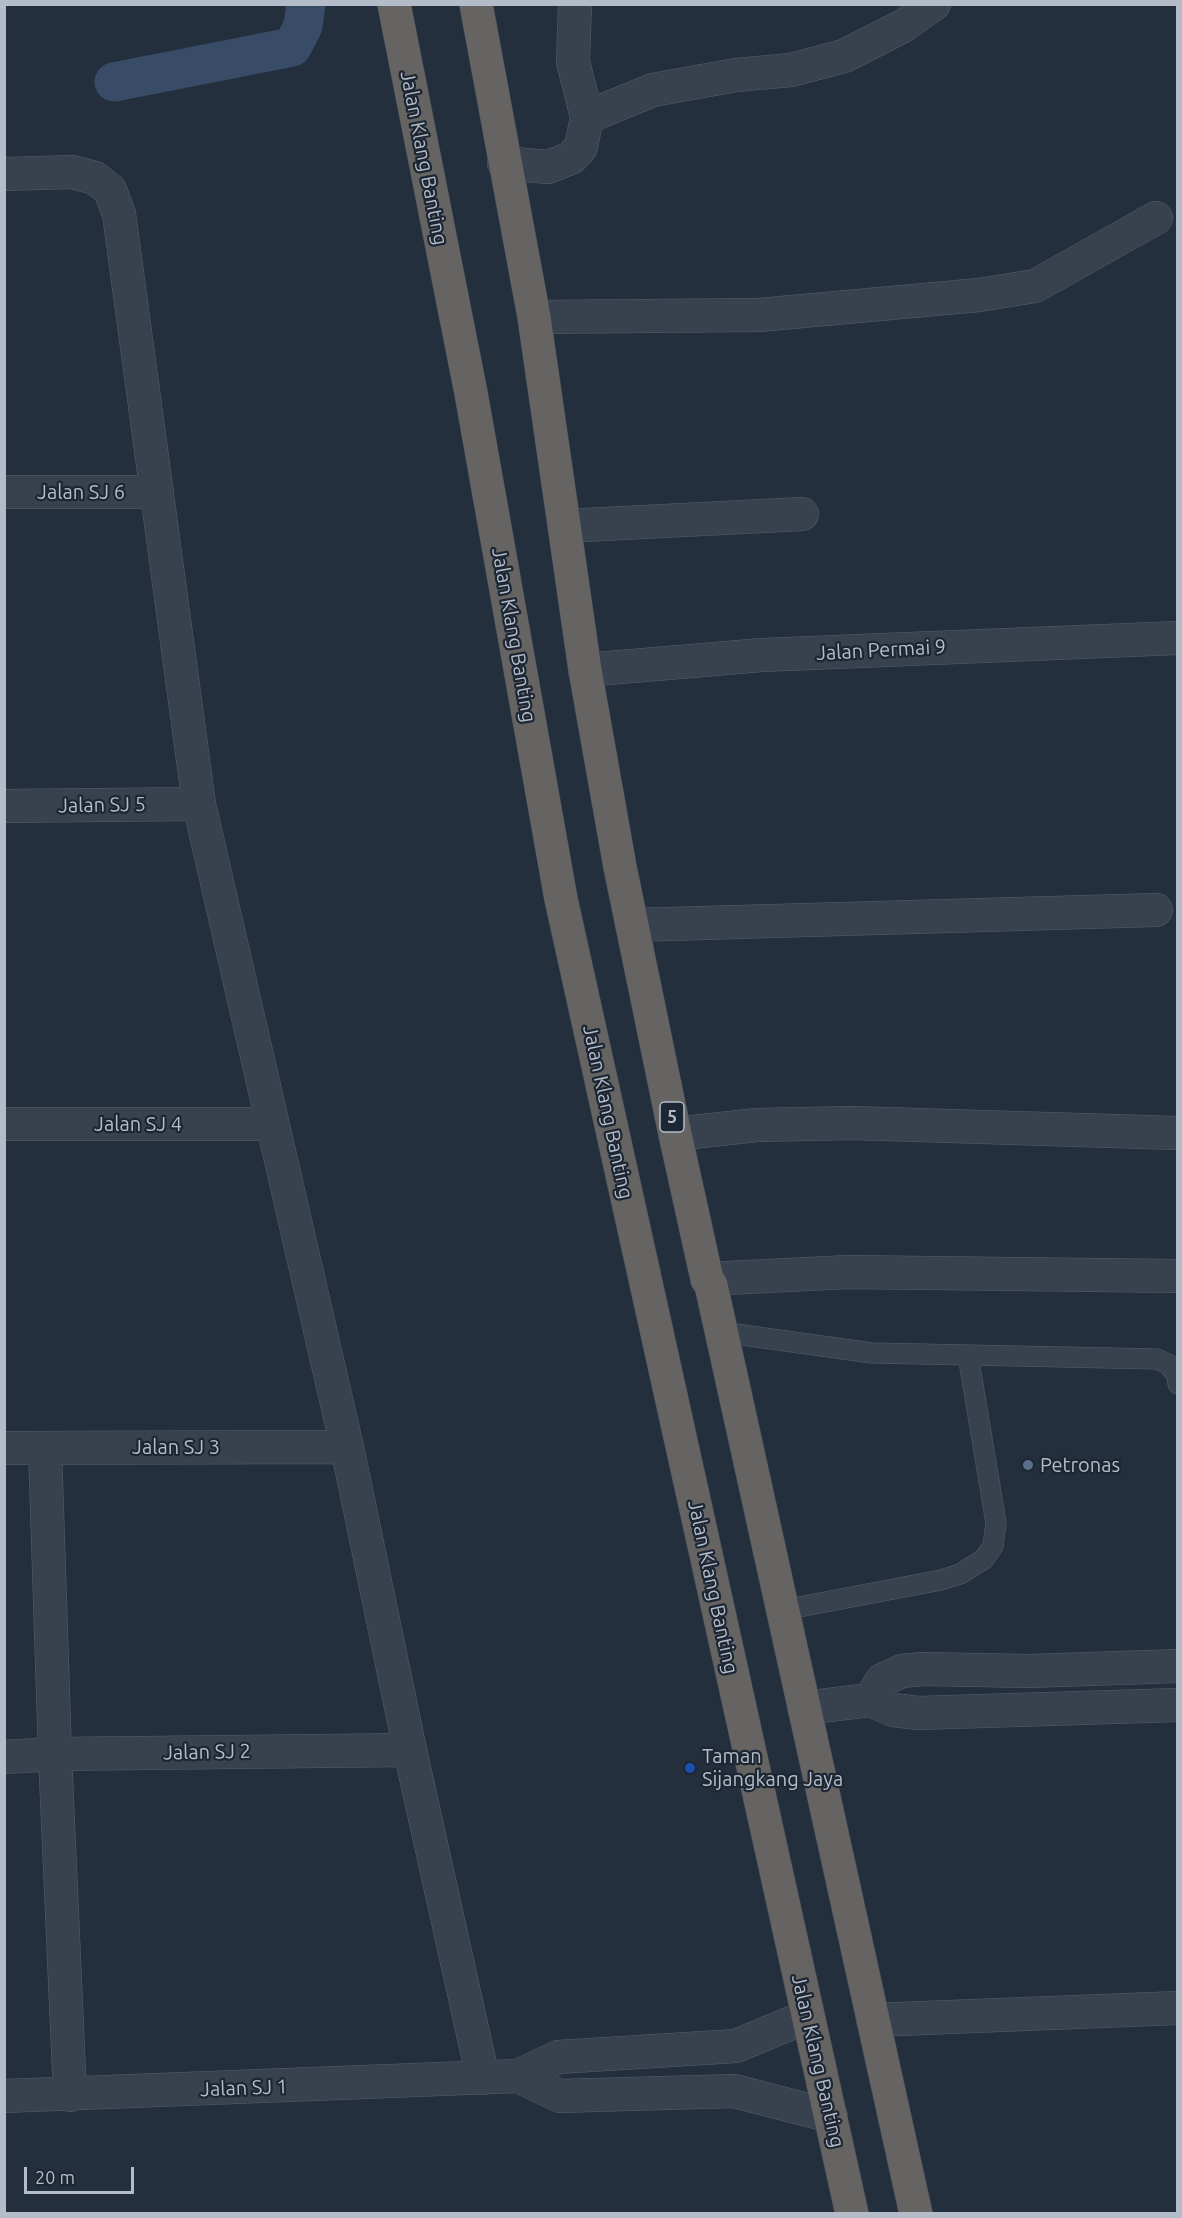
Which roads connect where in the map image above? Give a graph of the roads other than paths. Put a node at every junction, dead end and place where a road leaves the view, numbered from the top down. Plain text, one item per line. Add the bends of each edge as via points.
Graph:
1 (575, 4) edge
2 (934, 4) edge
3 (477, 7) edge
4 (396, 16) edge
5 (587, 117) junction
6 (504, 163) junction
7 (4, 174) edge
8 (1156, 218) dead end
9 (534, 317) junction
10 (4, 492) edge
11 (157, 492) junction
12 (802, 514) dead end
13 (564, 526) junction
14 (1178, 638) edge
15 (585, 670) junction
16 (199, 804) junction
17 (4, 806) edge
18 (1156, 910) dead end
19 (633, 925) junction
20 (272, 1124) junction
21 (4, 1125) edge
22 (1177, 1132) edge
23 (675, 1134) junction
24 (1178, 1276) edge
25 (707, 1279) junction
26 (721, 1332) junction
27 (968, 1355) junction
28 (1178, 1384) edge
29 (347, 1447) junction
30 (4, 1448) edge
31 (45, 1448) junction
32 (783, 1610) junction
33 (1178, 1666) edge
34 (870, 1700) junction
35 (1178, 1705) edge
36 (804, 1708) junction
37 (410, 1750) junction
38 (55, 1754) junction
39 (4, 1756) edge
40 (1178, 2008) edge
41 (808, 2016) junction
42 (873, 2020) junction
43 (518, 2076) junction
44 (483, 2078) junction
45 (70, 2095) junction
46 (4, 2096) edge
47 (831, 2116) junction
48 (852, 2214) edge
49 (916, 2214) edge

1 - 5 street via 573,62
2 - 5 street via 903,26 844,56 791,70 653,90
3 - 6 highway, 5
4 - 41 highway, Jalan Klang Banting via 471,393 561,899
5 - 6 street via 581,147 571,158 548,166
6 - 9 highway, 5
7 - 11 street via 72,172 95,178 110,190 119,214
8 - 9 street via 1035,286 979,295 759,315
9 - 13 highway, 5
10 - 11 street, Jalan SJ 6
11 - 16 street
12 - 13 street
13 - 15 highway, 5
14 - 15 street, Jalan Permai 9 via 762,656
15 - 19 highway, 5
16 - 17 street, Jalan SJ 5
16 - 20 street
18 - 19 street
19 - 23 highway, 5
20 - 21 street, Jalan SJ 4
20 - 29 street
22 - 23 street via 852,1123 757,1125
23 - 25 highway, 5
24 - 25 street via 848,1272
25 - 26 highway, 5
26 - 27 lane via 872,1353
26 - 32 highway, 5
27 - 28 lane via 1157,1359 1168,1364 1177,1375
27 - 32 lane via 996,1523 993,1546 984,1559 941,1580
29 - 31 street, Jalan SJ 3
29 - 37 street
30 - 31 street, Jalan SJ 3
31 - 38 street
32 - 36 highway, 5
33 - 34 street via 902,1671 882,1680
34 - 35 street via 893,1710 918,1713
34 - 36 street
36 - 42 highway, 5
37 - 38 street, Jalan SJ 2
37 - 44 street
38 - 39 street, Jalan SJ 2
38 - 45 street
40 - 42 street
41 - 43 street via 736,2046 558,2057
41 - 47 highway, Jalan Klang Banting
42 - 49 highway, 5
43 - 44 street, Jalan SJ 1
43 - 47 street via 560,2096 734,2091
44 - 45 street, Jalan SJ 1
45 - 46 street, Jalan SJ 1
47 - 48 highway, Jalan Klang Banting

